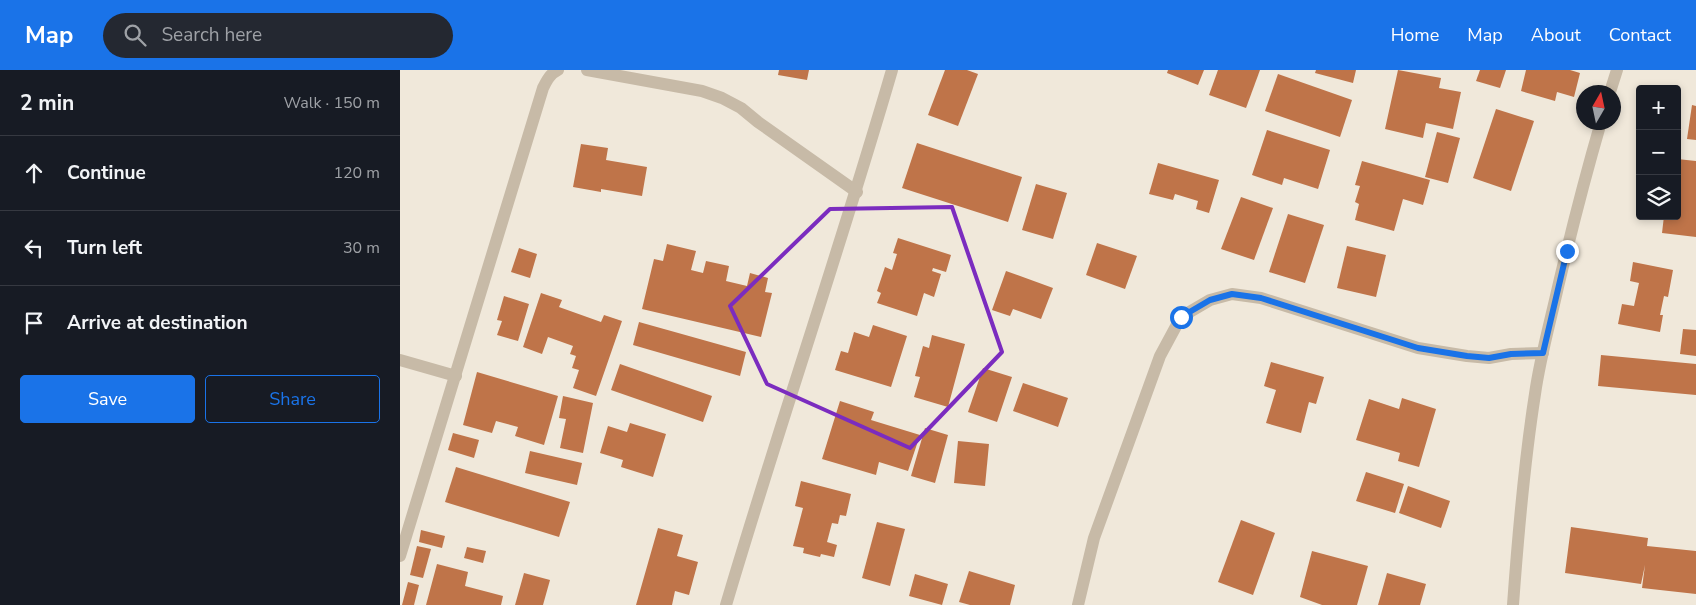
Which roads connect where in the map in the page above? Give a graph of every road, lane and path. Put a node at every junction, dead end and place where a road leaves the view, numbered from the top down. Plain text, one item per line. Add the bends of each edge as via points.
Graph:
1 (558, 70) edge
2 (587, 70) edge
3 (892, 70) edge
4 (1617, 70) edge
5 (1612, 85) edge
6 (1599, 130) edge
7 (857, 192) junction
8 (1543, 353) junction
9 (400, 360) edge
10 (456, 376) junction
11 (400, 556) edge
12 (726, 605) edge
13 (1078, 605) edge
14 (1513, 605) edge

1 - 10 street via 547,79 543,88
2 - 7 street via 702,91 722,98 741,108
3 - 7 street
4 - 5 street
6 - 8 street via 1585,174
7 - 12 street
8 - 13 street via 1489,358 1467,356 1418,348 1261,298 1232,294 1210,300 1181,317 1160,356 1094,538
8 - 14 street via 1520,510
9 - 10 street
10 - 11 street

